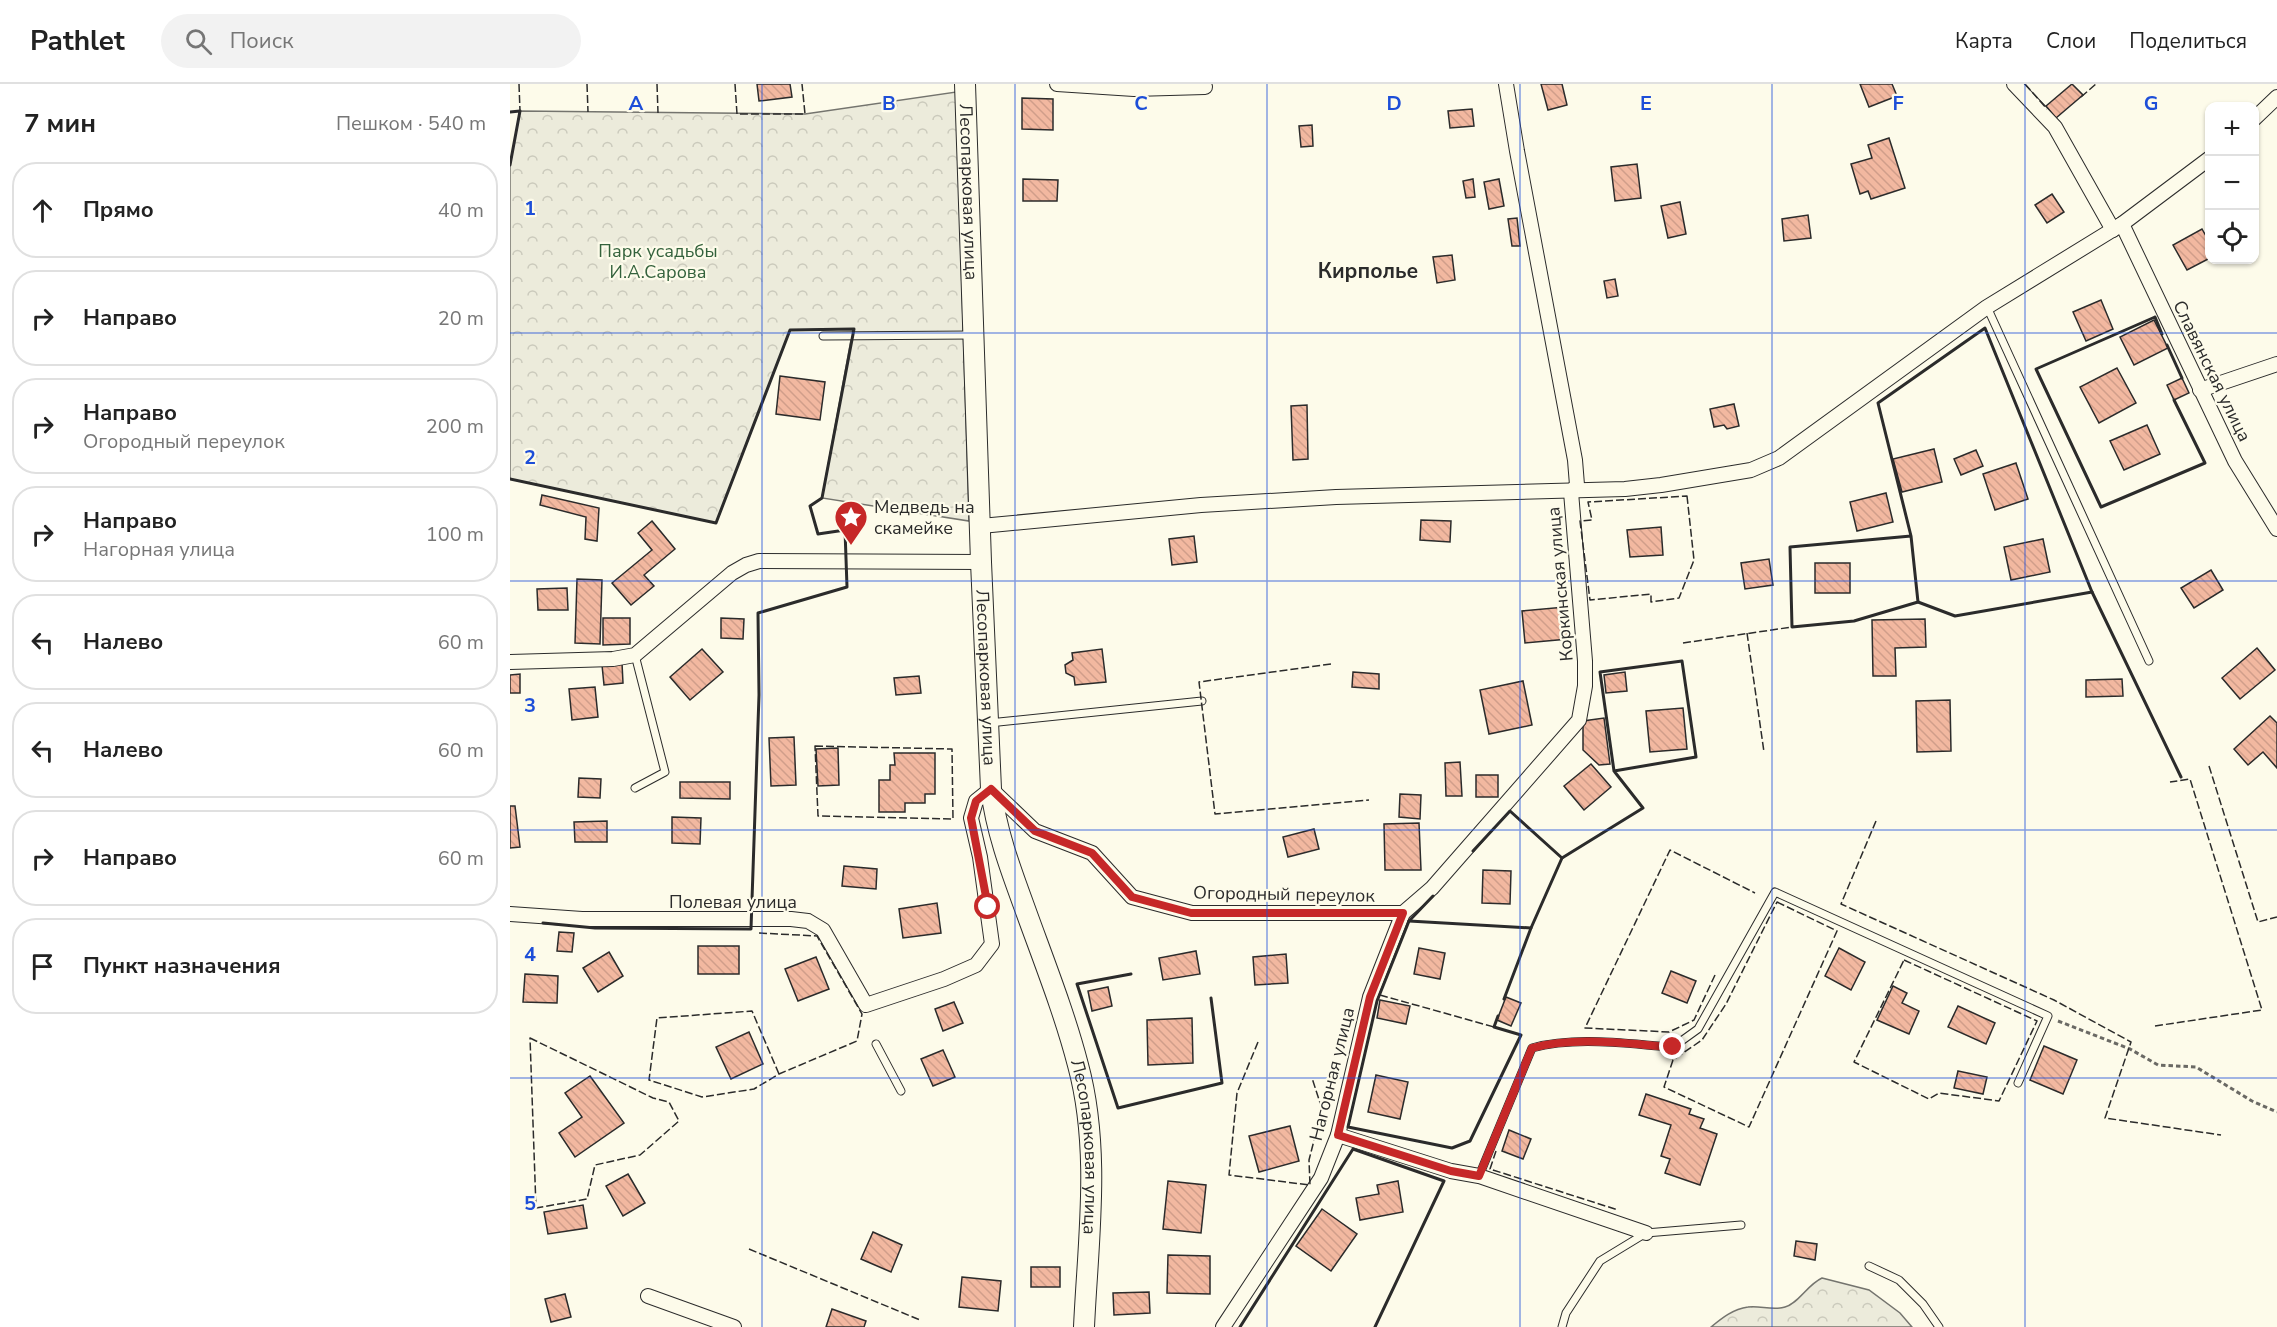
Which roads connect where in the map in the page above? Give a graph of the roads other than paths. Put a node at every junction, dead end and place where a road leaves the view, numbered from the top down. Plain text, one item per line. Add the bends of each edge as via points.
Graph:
1 (965, 84) edge
2 (1057, 84) edge
3 (1506, 84) edge
4 (2014, 84) edge
5 (1205, 87) dead end
6 (2277, 97) edge
7 (2259, 114) edge
8 (2205, 162) edge
9 (2117, 227) junction
10 (1987, 308) junction
11 (975, 335) junction
12 (822, 336) dead end
13 (2277, 364) edge
14 (2200, 390) junction
15 (1571, 492) junction
16 (981, 526) junction
17 (2277, 529) edge
18 (981, 562) junction
19 (635, 655) junction
20 (2150, 661) dead end
21 (510, 662) edge
22 (1202, 701) dead end
23 (988, 723) junction
24 (635, 788) dead end
25 (991, 789) junction
26 (1403, 913) junction
27 (510, 914) edge
28 (876, 1044) dead end
29 (2018, 1083) dead end
30 (901, 1091) dead end
31 (1338, 1135) junction
32 (1479, 1176) junction
33 (1741, 1225) dead end
34 (1646, 1233) junction
35 (1869, 1266) dead end
36 (648, 1296) dead end
37 (734, 1327) edge
38 (1084, 1327) edge
39 (1223, 1327) edge
40 (1562, 1327) edge
41 (1939, 1327) edge

1 - 11 street, Лесопарковая улица
2 - 5 street via 1134,89
3 - 15 street, Коркинская улица via 1575,460 1577,485
4 - 9 street, Славянская улица via 2055,127
6 - 7 street
8 - 9 street
9 - 10 street
9 - 14 street, Славянская улица
10 - 15 street via 1779,458 1751,470 1661,485
10 - 20 lane
11 - 12 lane
11 - 16 street, Лесопарковая улица
13 - 14 street
14 - 17 street, Славянская улица via 2235,461
15 - 16 street via 1325,497
15 - 26 street, Коркинская улица via 1585,661 1579,720 1432,888
16 - 18 street, Лесопарковая улица
18 - 19 street via 759,561 732,573
18 - 23 street, Лесопарковая улица
19 - 21 street
19 - 24 lane via 665,772
22 - 23 lane
23 - 25 street, Лесопарковая улица
25 - 26 street, Огородный переулок via 1035,831 1092,853 1132,897 1191,913
25 - 27 street, Полевая улица via 976,801 971,818 992,944 975,965 944,980 866,1005 823,930 808,921 582,919
25 - 38 street, Лесопарковая улица via 994,816 1008,864 1066,1021 1086,1102 1091,1136
26 - 31 street, Нагорная улица via 1370,997
28 - 30 lane
29 - 32 lane via 2048,1016 1775,892 1698,1029 1673,1047 1608,1042 1550,1043 1532,1048
31 - 32 street via 1451,1171
31 - 39 street, Нагорная улица via 1321,1178
32 - 34 street
33 - 34 lane
34 - 40 lane via 1600,1261 1566,1313
35 - 41 lane via 1899,1280
36 - 37 street

